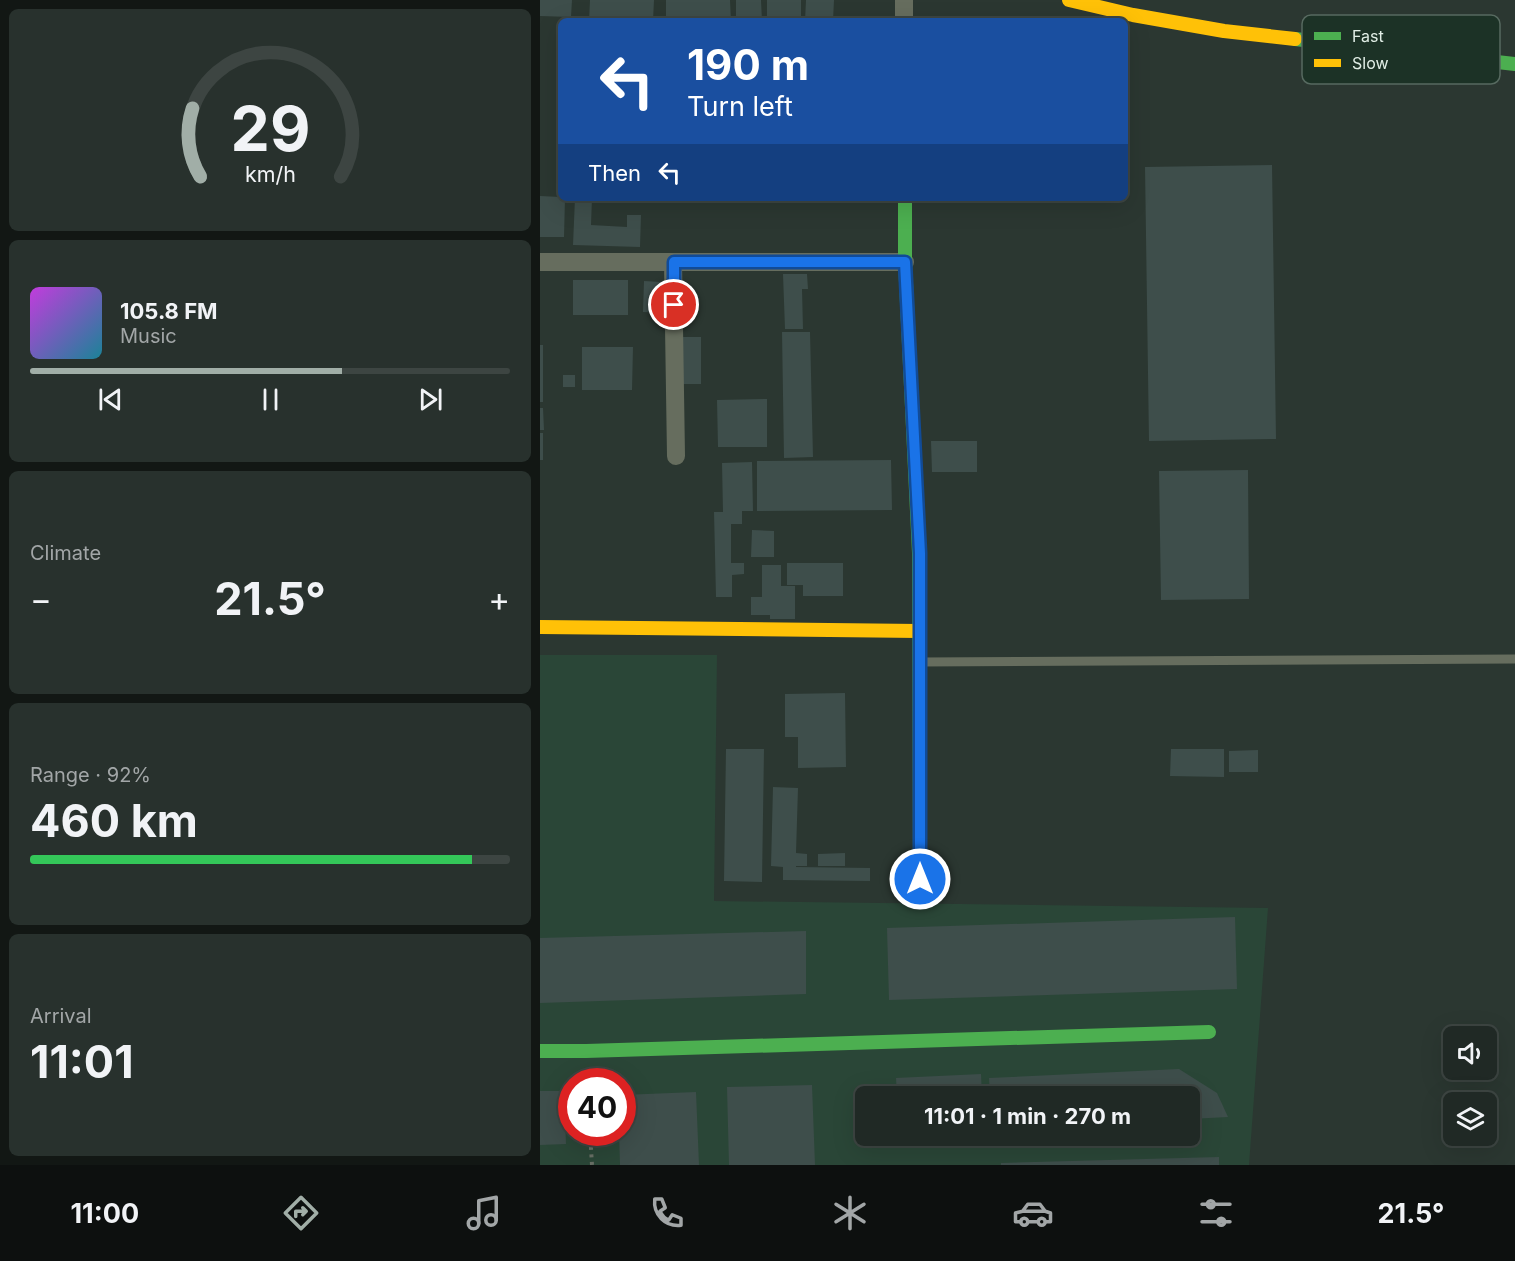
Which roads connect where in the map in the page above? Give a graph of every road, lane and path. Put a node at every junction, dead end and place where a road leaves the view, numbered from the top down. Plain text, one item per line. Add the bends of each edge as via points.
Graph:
1 (904, 0) edge
2 (1069, 0) edge
3 (904, 18) edge
4 (1302, 40) edge
5 (1500, 62) edge
6 (1515, 64) edge
7 (905, 201) edge
8 (540, 261) edge
9 (674, 262) junction
10 (905, 262) junction
11 (676, 456) dead end
12 (540, 627) edge
13 (919, 631) junction
14 (1515, 659) edge
15 (920, 662) junction
16 (920, 879) dead end
17 (1209, 1032) dead end
18 (540, 1051) edge
19 (591, 1146) edge
20 (592, 1165) edge

1 - 3 street
2 - 4 street via 1224,31
5 - 6 street
7 - 10 street
8 - 9 street
9 - 10 street
9 - 11 street
10 - 13 street via 920,553
12 - 13 street
13 - 15 street
14 - 15 lane
15 - 16 street
17 - 18 street
19 - 20 path

